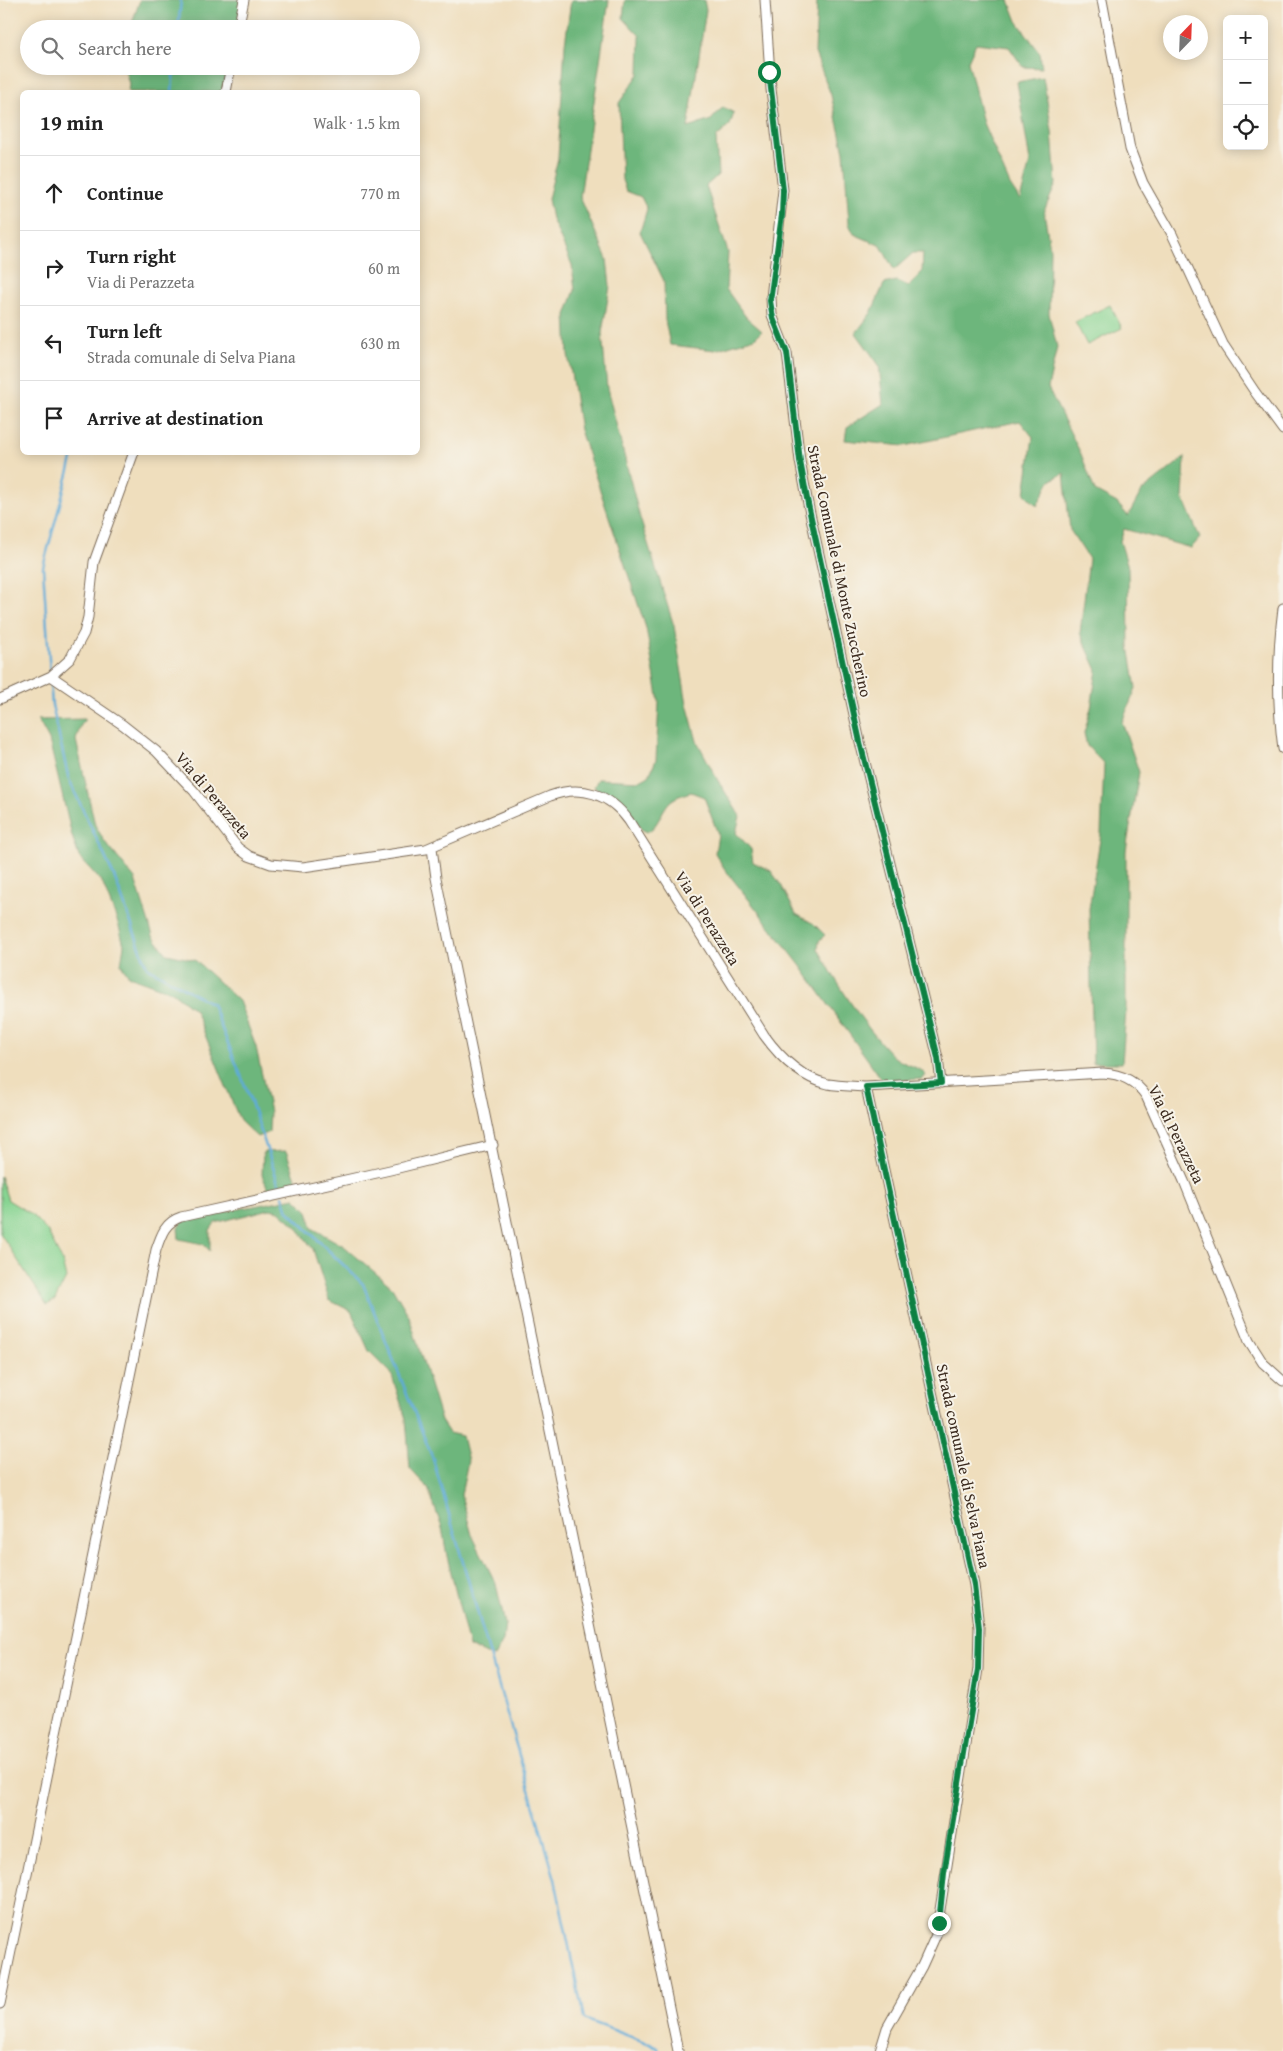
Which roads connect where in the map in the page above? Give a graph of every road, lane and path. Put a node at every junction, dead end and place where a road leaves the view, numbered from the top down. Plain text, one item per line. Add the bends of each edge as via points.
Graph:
1 (244, 0) edge
2 (765, 0) edge
3 (1102, 0) edge
4 (240, 20) edge
5 (229, 75) edge
6 (226, 90) edge
7 (1283, 430) edge
8 (133, 455) edge
9 (1283, 608) edge
10 (51, 676) junction
11 (0, 699) edge
12 (1283, 749) edge
13 (432, 848) junction
14 (941, 1083) junction
15 (866, 1087) junction
16 (493, 1145) junction
17 (1283, 1381) edge
18 (0, 2004) edge
19 (678, 2051) edge
20 (880, 2051) edge

1 - 4 street
2 - 14 street, Strada Comunale di Monte Zuccherino via 771,90 783,190 771,310 787,353 808,504 860,742 938,1058
3 - 7 street via 1130,149 1143,183 1172,234 1223,344
5 - 6 street
8 - 10 street via 94,562 84,633 70,659
9 - 12 street via 1278,675
10 - 11 street
10 - 13 street, Via di Perazzeta via 156,751 194,791 231,841 253,858 271,864 303,867
13 - 15 street, Via di Perazzeta via 561,792 581,790 607,799 620,808 629,821 745,1007 778,1052 813,1079 828,1084
13 - 16 street
14 - 15 street, Via di Perazzeta
14 - 17 street, Via di Perazzeta via 1104,1073 1121,1076 1137,1085 1146,1096 1184,1181 1249,1341 1263,1363
15 - 20 street, Strada comunale di Selva Piana via 974,1585 980,1639 936,1935 887,2028
16 - 18 street via 182,1217 164,1230 154,1260
16 - 19 street

